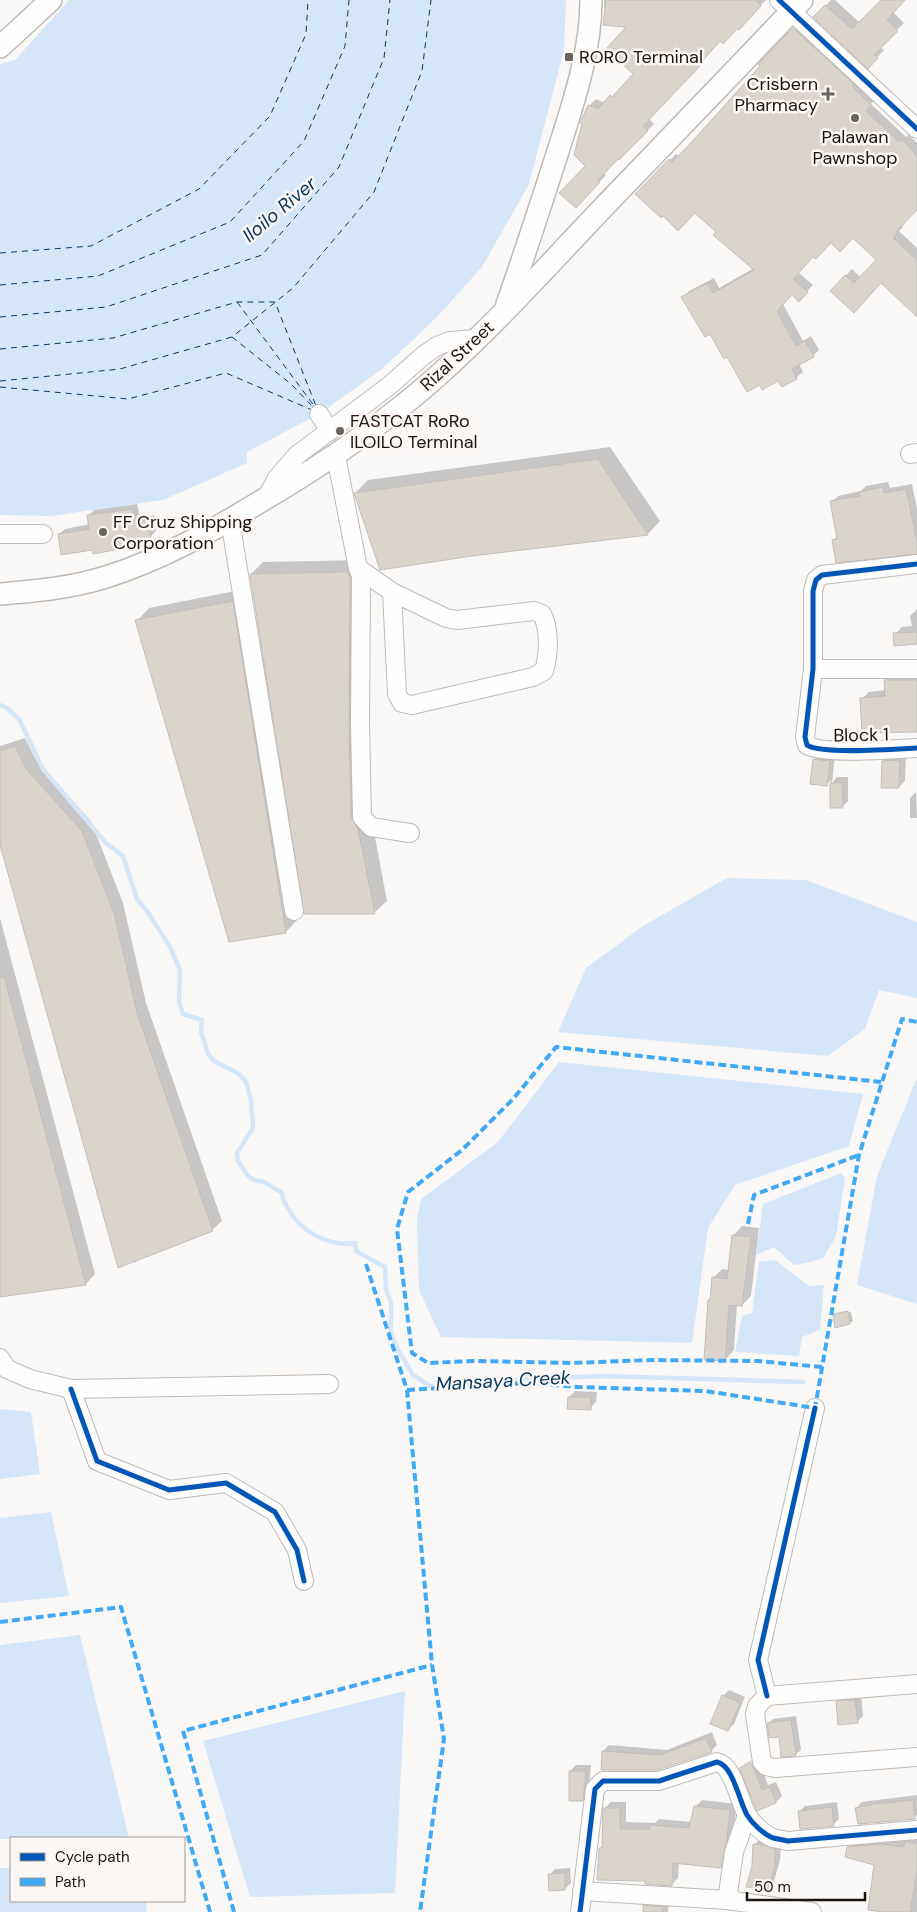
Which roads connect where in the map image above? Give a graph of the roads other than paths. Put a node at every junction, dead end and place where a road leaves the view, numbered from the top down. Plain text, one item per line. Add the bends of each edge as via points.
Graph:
1 (51, 0) edge
2 (590, 0) edge
3 (791, 4) edge
4 (0, 47) edge
5 (917, 129) edge
6 (504, 311) junction
7 (476, 339) junction
8 (320, 414) dead end
9 (330, 431) junction
10 (336, 456) junction
11 (266, 499) junction
12 (230, 520) junction
13 (0, 534) edge
14 (43, 534) dead end
15 (917, 564) edge
16 (358, 568) junction
17 (392, 592) junction
18 (0, 594) edge
19 (813, 669) junction
20 (917, 669) edge
21 (917, 748) edge
22 (410, 833) dead end
23 (294, 911) dead end
24 (0, 1358) edge
25 (329, 1384) dead end
26 (71, 1389) junction
27 (814, 1408) dead end
28 (304, 1581) dead end
29 (917, 1684) edge
30 (767, 1696) junction
31 (917, 1757) edge
32 (747, 1815) junction
33 (917, 1830) edge
34 (582, 1891) junction
35 (727, 1900) junction
36 (698, 1906) edge
37 (580, 1912) edge
38 (812, 1912) edge

1 - 4 main road
2 - 6 main road via 591,18 578,87
3 - 5 street
3 - 6 main road, Rizal Street
6 - 7 main road, Rizal Street
7 - 9 street via 450,341 437,346
7 - 10 main road, Rizal Street via 396,412
8 - 9 street
9 - 11 street via 285,466
10 - 11 main road, Rizal Street
10 - 16 street
11 - 12 main road, Rizal Street
12 - 18 main road, Rizal Street via 149,561 106,577 58,589
12 - 23 street
13 - 14 street
15 - 19 street via 822,575 816,580 813,591
16 - 17 street
16 - 22 street via 361,576 362,817 371,827
17 - 17 street via 446,618 457,620 534,611 542,614 546,622 547,660 544,671 533,677 412,705 402,703 397,694
19 - 20 street
19 - 21 street, Block 1 via 805,737 807,745 819,750
24 - 26 street via 7,1370
25 - 26 street
26 - 28 street via 97,1461 169,1490 226,1484 275,1512 297,1550
27 - 30 street via 758,1660
29 - 30 street
30 - 31 street via 754,1714 762,1762 766,1766 775,1768
32 - 33 street via 756,1827 772,1838 788,1841
32 - 34 street via 729,1772 721,1762 659,1781 603,1781 595,1789
32 - 35 street via 734,1852
34 - 36 street
34 - 37 street
35 - 36 street
35 - 38 street

